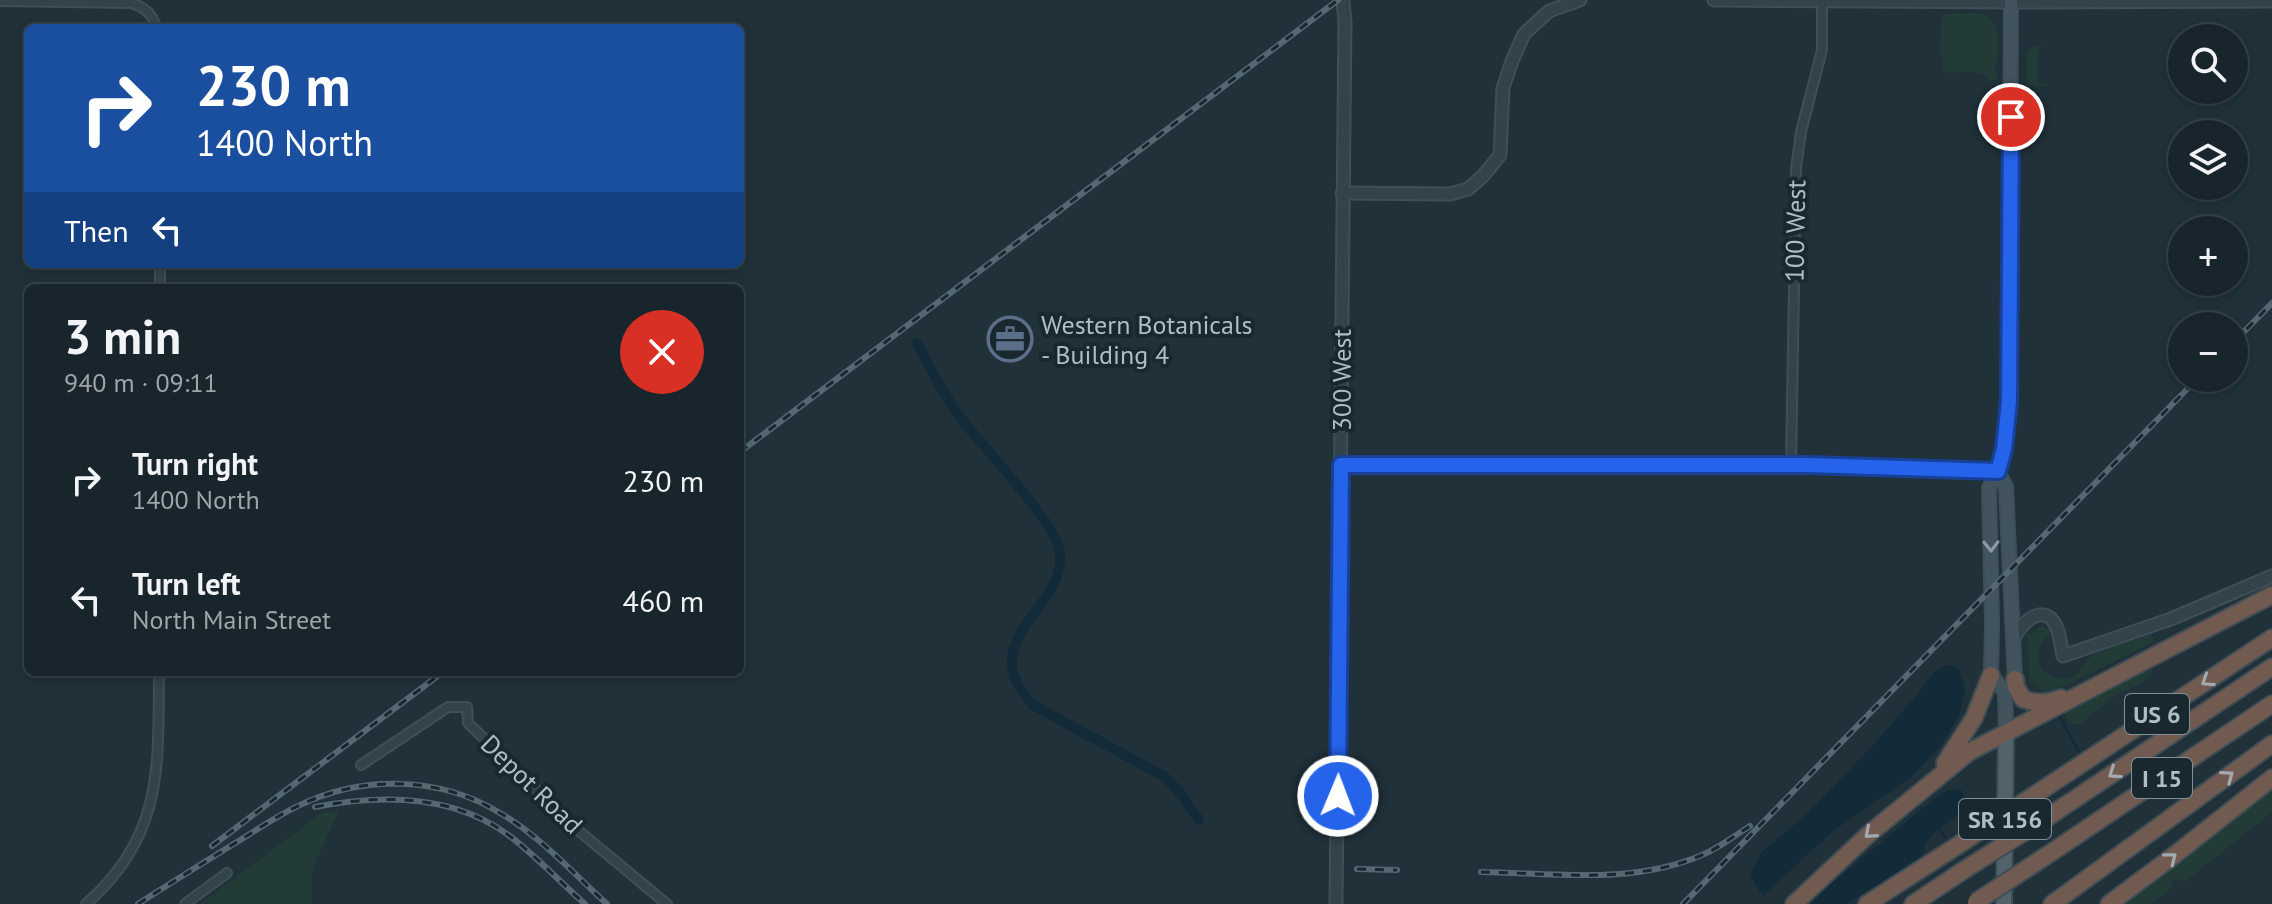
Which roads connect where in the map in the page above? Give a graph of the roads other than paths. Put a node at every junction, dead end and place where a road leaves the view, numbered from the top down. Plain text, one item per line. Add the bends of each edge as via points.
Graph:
1 (1343, 0) edge
2 (1580, 0) edge
3 (1714, 0) edge
4 (0, 1) edge
5 (1822, 1) edge
6 (2011, 1) edge
7 (2272, 1) edge
8 (155, 24) edge
9 (1342, 193) junction
10 (1341, 465) junction
11 (1791, 465) junction
12 (1998, 471) junction
13 (2272, 576) edge
14 (2272, 595) edge
15 (2272, 638) edge
16 (2012, 643) junction
17 (2272, 667) edge
18 (1991, 675) junction
19 (159, 676) edge
20 (2010, 685) junction
21 (2097, 686) junction
22 (2272, 704) edge
23 (2006, 734) junction
24 (2272, 744) edge
25 (361, 765) dead end
26 (2272, 778) edge
27 (1930, 784) junction
28 (227, 873) dead end
29 (2059, 899) edge
30 (1974, 903) edge
31 (86, 904) edge
32 (185, 904) edge
33 (667, 904) edge
34 (1336, 904) edge
35 (1794, 904) edge
36 (1867, 904) edge
37 (1913, 904) edge
38 (2004, 904) edge
39 (2033, 904) edge
40 (2109, 904) edge

1 - 9 street, 300 West
2 - 9 street via 1549,11 1524,34 1503,88 1500,155 1468,189 1450,194
3 - 5 street
4 - 8 street via 120,2 138,6
5 - 6 street
5 - 11 street, 100 West via 1822,50 1796,168
6 - 7 street
6 - 12 main road via 2009,401
9 - 10 street, 300 West
10 - 11 street
10 - 34 street, 300 West
11 - 12 street
12 - 16 main road via 2006,487
12 -> 18 main road via 1989,488
13 - 16 street via 2171,619 2063,656 2056,624 2048,617 2025,621
14 - 21 highway
15 -> 36 highway, US 6, bridge
16 - 20 main road
17 -> 37 highway, I 15, bridge
18 - 20 main road
18 - 27 highway via 1974,718
19 - 31 street via 157,774 145,823 113,876
20 - 21 highway via 2023,699 2039,703
20 - 23 main road
21 - 23 highway
22 - 30 highway, I 15, bridge
23 - 27 highway via 1969,752
23 - 38 main road, SR 156
29 -> 24 highway
25 - 33 street, Depot Road via 448,707 467,707 468,723 579,831
40 -> 26 highway
27 -> 35 highway
28 - 32 street
29 - 39 highway

